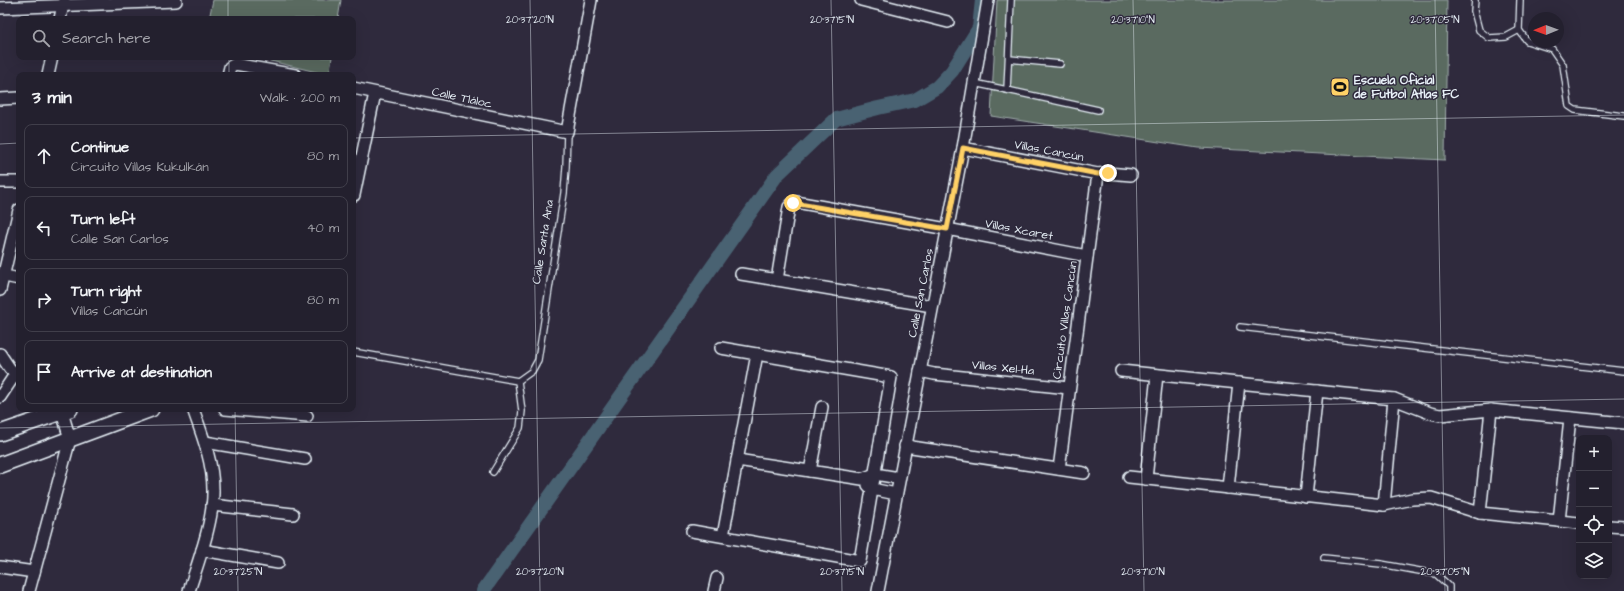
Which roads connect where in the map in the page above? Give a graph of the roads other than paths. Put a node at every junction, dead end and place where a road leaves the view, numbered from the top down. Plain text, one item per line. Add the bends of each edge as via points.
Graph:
1 (590, 0) edge
2 (988, 0) edge
3 (1011, 0) edge
4 (1475, 0) edge
5 (1520, 0) edge
6 (176, 1) edge
7 (867, 1) edge
8 (63, 3) edge
9 (0, 8) edge
10 (61, 16) edge
11 (948, 22) dead end
12 (1519, 30) junction
13 (1009, 59) junction
14 (51, 60) edge
15 (1060, 64) dead end
16 (230, 70) edge
17 (49, 72) edge
18 (280, 72) edge
19 (974, 83) junction
20 (356, 89) edge
21 (1007, 90) junction
22 (374, 93) junction
23 (16, 98) edge
24 (0, 99) edge
25 (1098, 110) dead end
26 (1624, 116) edge
27 (567, 132) junction
28 (356, 143) edge
29 (364, 144) junction
30 (963, 148) junction
31 (1098, 174) junction
32 (1131, 175) dead end
33 (0, 182) edge
34 (16, 182) edge
35 (356, 185) edge
36 (16, 222) edge
37 (947, 229) junction
38 (1087, 256) junction
39 (740, 274) dead end
40 (2, 276) edge
41 (16, 278) edge
42 (777, 280) junction
43 (0, 290) edge
44 (932, 306) junction
45 (1240, 327) dead end
46 (721, 348) dead end
47 (356, 353) edge
48 (0, 354) edge
49 (757, 354) junction
50 (920, 371) junction
51 (1121, 371) dead end
52 (1624, 371) edge
53 (16, 373) edge
54 (1157, 375) junction
55 (16, 377) edge
56 (518, 381) junction
57 (1239, 383) junction
58 (1069, 388) junction
59 (1317, 391) junction
60 (0, 397) edge
61 (1394, 399) junction
62 (822, 407) dead end
63 (1491, 410) junction
64 (58, 412) edge
65 (64, 412) edge
66 (143, 412) edge
67 (194, 412) edge
68 (260, 412) edge
69 (307, 416) dead end
70 (1570, 418) junction
71 (1624, 423) edge
72 (0, 433) edge
73 (70, 439) junction
74 (205, 442) junction
75 (905, 446) junction
76 (305, 459) dead end
77 (737, 460) junction
78 (0, 465) edge
79 (1059, 469) junction
80 (810, 471) junction
81 (493, 472) dead end
82 (1084, 473) dead end
83 (875, 474) junction
84 (1129, 477) dead end
85 (899, 478) junction
86 (862, 479) junction
87 (1146, 479) junction
88 (1228, 488) junction
89 (872, 489) junction
90 (896, 494) junction
91 (1306, 496) junction
92 (212, 505) junction
93 (1384, 505) junction
94 (1480, 513) junction
95 (293, 514) dead end
96 (1559, 521) junction
97 (1576, 523) edge
98 (1612, 526) edge
99 (1624, 528) edge
100 (692, 531) dead end
101 (722, 536) junction
102 (202, 550) junction
103 (1324, 558) dead end
104 (278, 563) dead end
105 (0, 567) edge
106 (34, 572) junction
107 (717, 578) dead end
108 (29, 591) edge
109 (189, 591) edge
110 (714, 591) edge
111 (878, 591) edge
112 (1449, 591) edge

1 - 27 street, Calle Santa Ana
2 - 19 street, Calle San Carlos
3 - 13 lane
4 - 12 lane via 1474,11 1479,30 1489,38 1506,36
5 - 12 lane
6 - 8 street
7 - 11 street
8 - 9 street
8 - 10 street
12 - 26 lane via 1527,41 1552,49 1562,65 1569,106 1575,110
13 - 15 lane
13 - 21 lane
14 - 17 street
16 - 18 street via 239,64
19 - 21 lane
19 - 30 street, Calle San Carlos
20 - 22 street, Calle Tláloc
21 - 25 lane
22 - 27 street, Calle Tláloc
22 - 29 street
23 - 24 street
27 - 56 lane, Calle Santa Ana via 564,193 538,360 532,371
28 - 29 street
29 - 35 street
30 - 31 street, Villas Cancún
30 - 37 street, Calle San Carlos
31 - 32 street, Villas Cancún
31 - 38 street, Circuito Villas Cancún
33 - 34 street
36 - 40 street
37 - 38 street, Villas Xcaret
37 - 42 street, Villas Xcaret via 793,203 789,207
37 - 44 street, Calle San Carlos
38 - 58 street, Circuito Villas Cancún
39 - 42 street
40 - 41 street
40 - 43 street
42 - 44 street
44 - 50 street, Calle San Carlos
45 - 52 lane
46 - 49 street
47 - 56 lane
48 - 53 street via 10,369
49 - 77 street
49 - 83 street via 891,377
50 - 58 street, Villas Xel-Ha
50 - 75 street, Calle San Carlos
51 - 54 street
54 - 57 street
54 - 87 street
55 - 60 street
56 - 81 lane via 522,411 520,428
57 - 59 street
57 - 88 street
58 - 79 street, Circuito Villas Cancún
59 - 61 street
59 - 91 street
61 - 63 street via 1440,415
61 - 93 street
62 - 80 street
63 - 70 street
63 - 94 street
64 - 72 street
65 - 73 street
66 - 73 street
67 - 74 street
68 - 69 street
70 - 71 street
70 - 96 street
73 - 78 street
73 - 106 street
74 - 76 street
74 - 92 street via 214,489
75 - 79 street
75 - 85 street, Calle San Carlos
77 - 80 street
77 - 101 street
79 - 82 street
80 - 86 street
83 - 85 street
83 - 86 street
83 - 89 street
84 - 87 street
85 - 90 street, Calle San Carlos
86 - 89 street
87 - 88 street
88 - 91 street
89 - 90 street
89 - 101 street via 860,561
90 - 111 street, Calle San Carlos
91 - 93 street
92 - 95 street
92 - 102 street
93 - 94 street via 1432,498
94 - 96 street
96 - 97 street
98 - 99 street
100 - 101 street
102 - 104 street
102 - 109 street
103 - 112 lane via 1381,564 1436,574 1449,586
105 - 106 street
106 - 108 street
107 - 110 street

